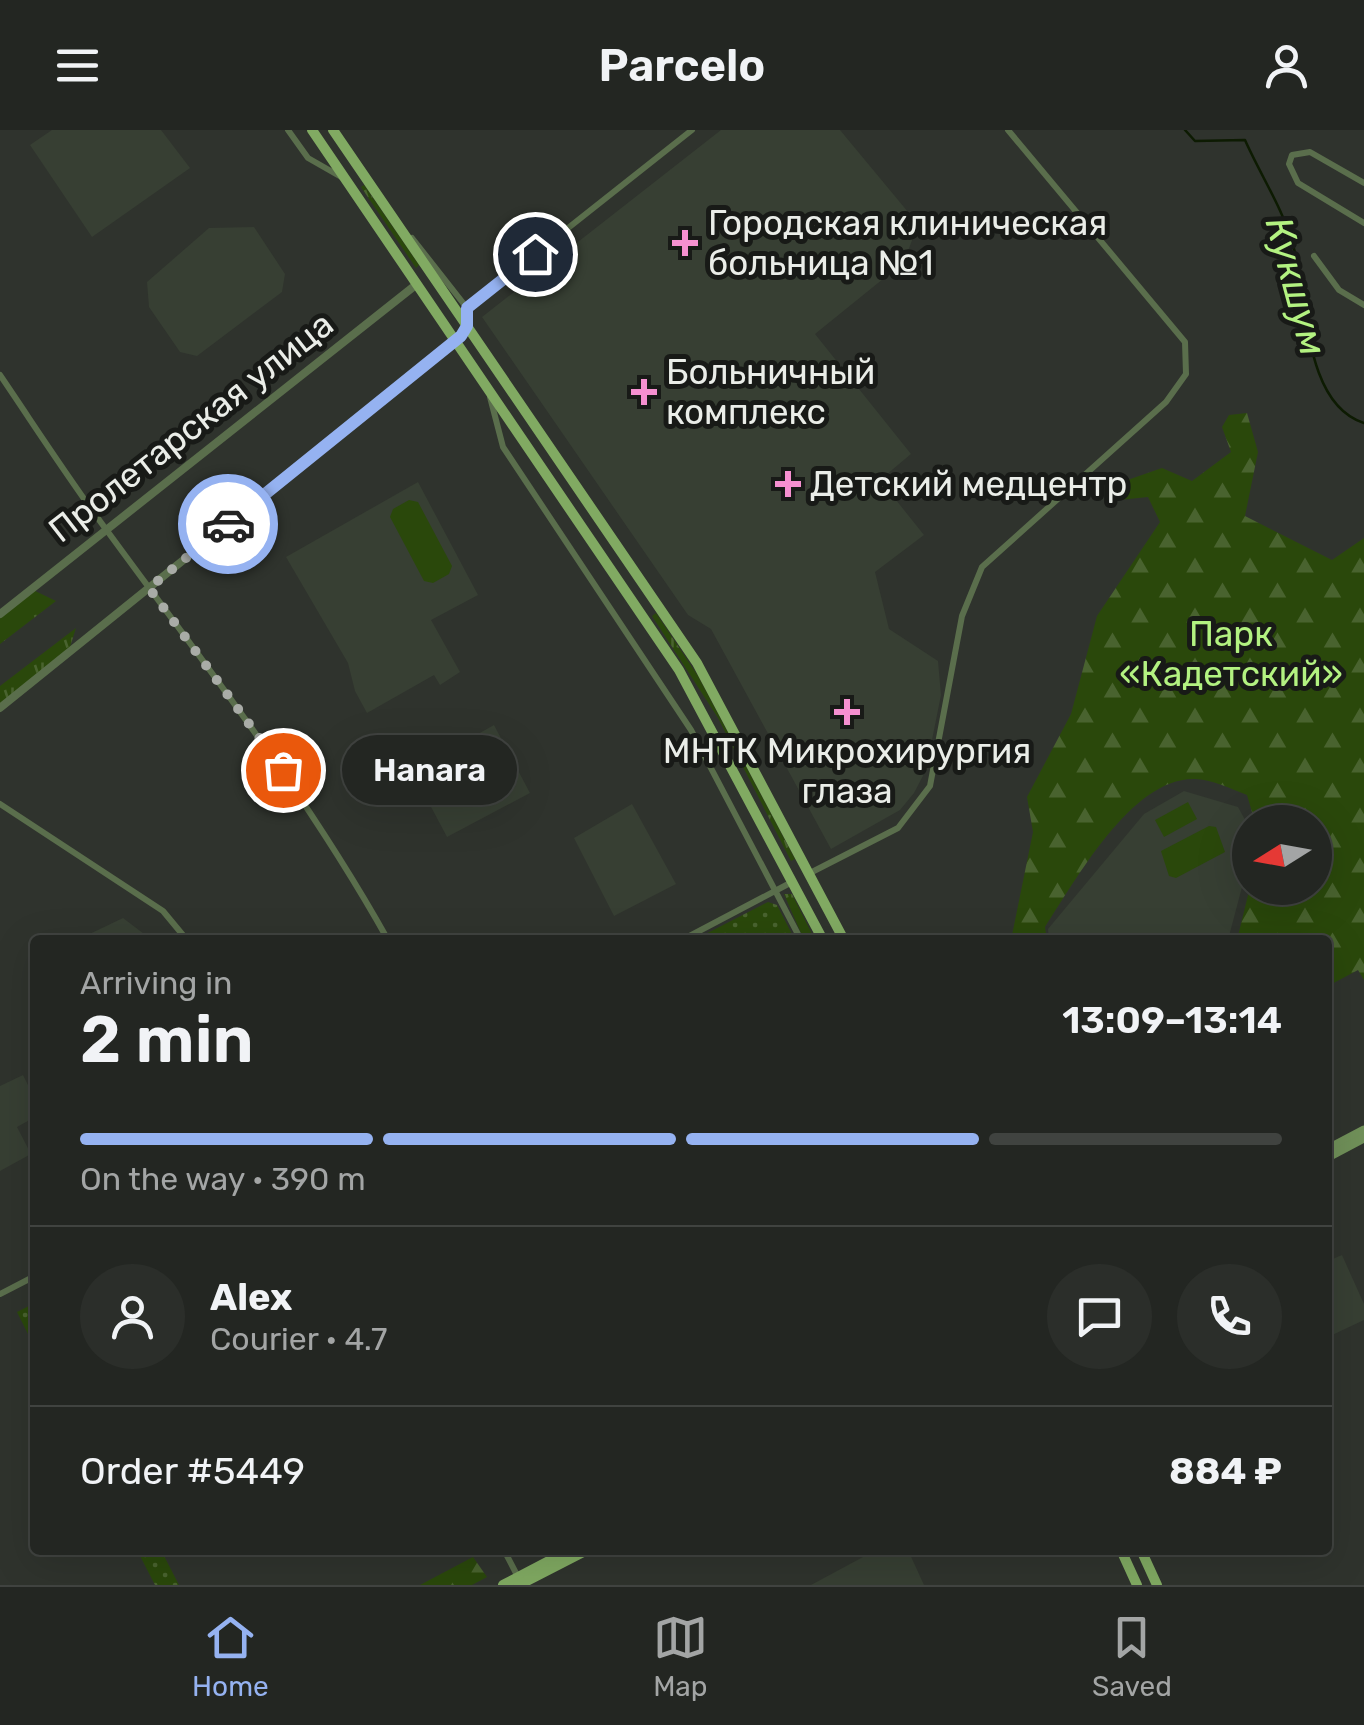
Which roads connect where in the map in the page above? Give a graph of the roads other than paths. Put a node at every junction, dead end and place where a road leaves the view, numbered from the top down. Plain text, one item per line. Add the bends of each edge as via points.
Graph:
1 (288, 130) edge
2 (312, 130) edge
3 (333, 130) edge
4 (692, 130) edge
5 (1008, 130) edge
6 (344, 178) junction
7 (1364, 183) edge
8 (1364, 223) edge
9 (397, 224) junction
10 (1314, 256) dead end
11 (435, 280) junction
12 (417, 284) junction
13 (1364, 306) edge
14 (467, 308) junction
15 (467, 326) junction
16 (455, 340) junction
17 (0, 376) edge
18 (490, 391) junction
19 (519, 402) junction
20 (505, 413) junction
21 (598, 519) junction
22 (105, 529) junction
23 (584, 529) junction
24 (149, 588) junction
25 (654, 601) junction
26 (640, 611) junction
27 (0, 614) edge
28 (0, 708) edge
29 (0, 804) edge
30 (810, 873) junction
31 (794, 881) junction
32 (776, 891) junction
33 (183, 935) edge
34 (385, 935) edge
35 (692, 935) edge
36 (798, 935) edge
37 (821, 935) edge
38 (841, 935) edge
39 (1364, 1130) edge
40 (1364, 1138) edge
41 (1332, 1150) edge
42 (1332, 1151) edge
43 (30, 1279) edge
44 (0, 1294) edge
45 (506, 1555) edge
46 (562, 1555) edge
47 (577, 1555) edge
48 (1123, 1555) edge
49 (1143, 1555) edge
50 (520, 1583) edge
51 (503, 1585) edge
52 (1138, 1585) edge
53 (1157, 1585) edge

1 - 6 street via 308,158
2 - 6 main road
3 - 9 main road
4 - 14 street
5 - 30 street via 1185,342 1186,374 1166,402 982,567 962,616 938,764 921,801 884,838
6 - 12 main road
7 - 8 street via 1310,152 1292,155 1289,164 1298,184
9 - 11 main road
9 - 14 street via 432,258
10 - 13 street via 1338,290
11 - 12 main road
11 - 15 main road
12 - 16 main road
12 - 22 street, Пролетарская улица
14 - 15 street
15 - 16 main road
15 - 19 main road
16 - 18 main road
16 - 24 street
17 - 22 street
18 - 20 main road
18 - 32 street via 503,447 668,692
19 - 20 main road
19 - 21 main road
20 - 23 main road
21 - 23 main road
21 - 25 main road
22 - 24 street
22 - 27 street, Пролетарская улица
23 - 26 main road
24 - 28 street
24 - 34 street via 305,802
25 - 26 main road
25 - 30 main road via 722,705
26 - 31 main road via 703,710
29 - 33 street via 163,911
30 - 31 main road
30 - 38 main road
31 - 32 street
31 - 37 main road
32 - 35 street
32 - 36 street
39 - 41 main road
40 - 42 main road
43 - 44 street
45 - 50 street
46 - 50 main road
47 - 50 main road
48 - 52 main road
49 - 53 main road
50 - 51 main road

